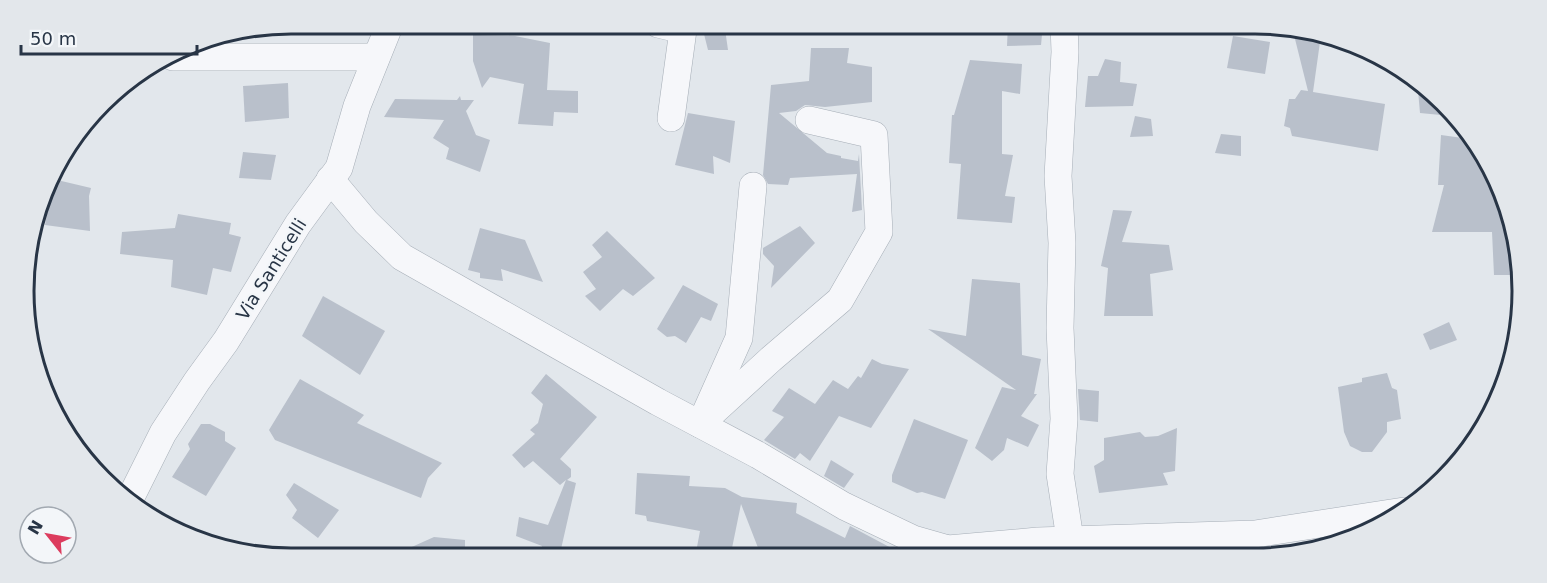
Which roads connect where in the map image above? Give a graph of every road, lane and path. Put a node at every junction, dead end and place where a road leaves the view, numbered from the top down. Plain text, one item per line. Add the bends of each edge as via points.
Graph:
1 (386, 34) edge
2 (682, 34) edge
3 (1064, 34) edge
4 (187, 57) edge
5 (376, 57) junction
6 (671, 118) dead end
7 (809, 120) dead end
8 (330, 179) junction
9 (753, 186) dead end
10 (700, 424) junction
11 (133, 493) edge
12 (1384, 514) edge
13 (1070, 539) junction
14 (913, 548) edge
15 (960, 548) edge

1 - 5 street, Via Santicelli
2 - 6 street
3 - 13 street via 1058,176 1064,419 1060,474
4 - 5 street
5 - 8 street, Via Santicelli via 339,168
7 - 10 street via 874,135 879,232 840,300
8 - 10 street via 402,257
8 - 11 street, Via Santicelli via 196,381
9 - 10 street via 739,338
10 - 14 street
12 - 13 street via 1255,534
13 - 15 street

